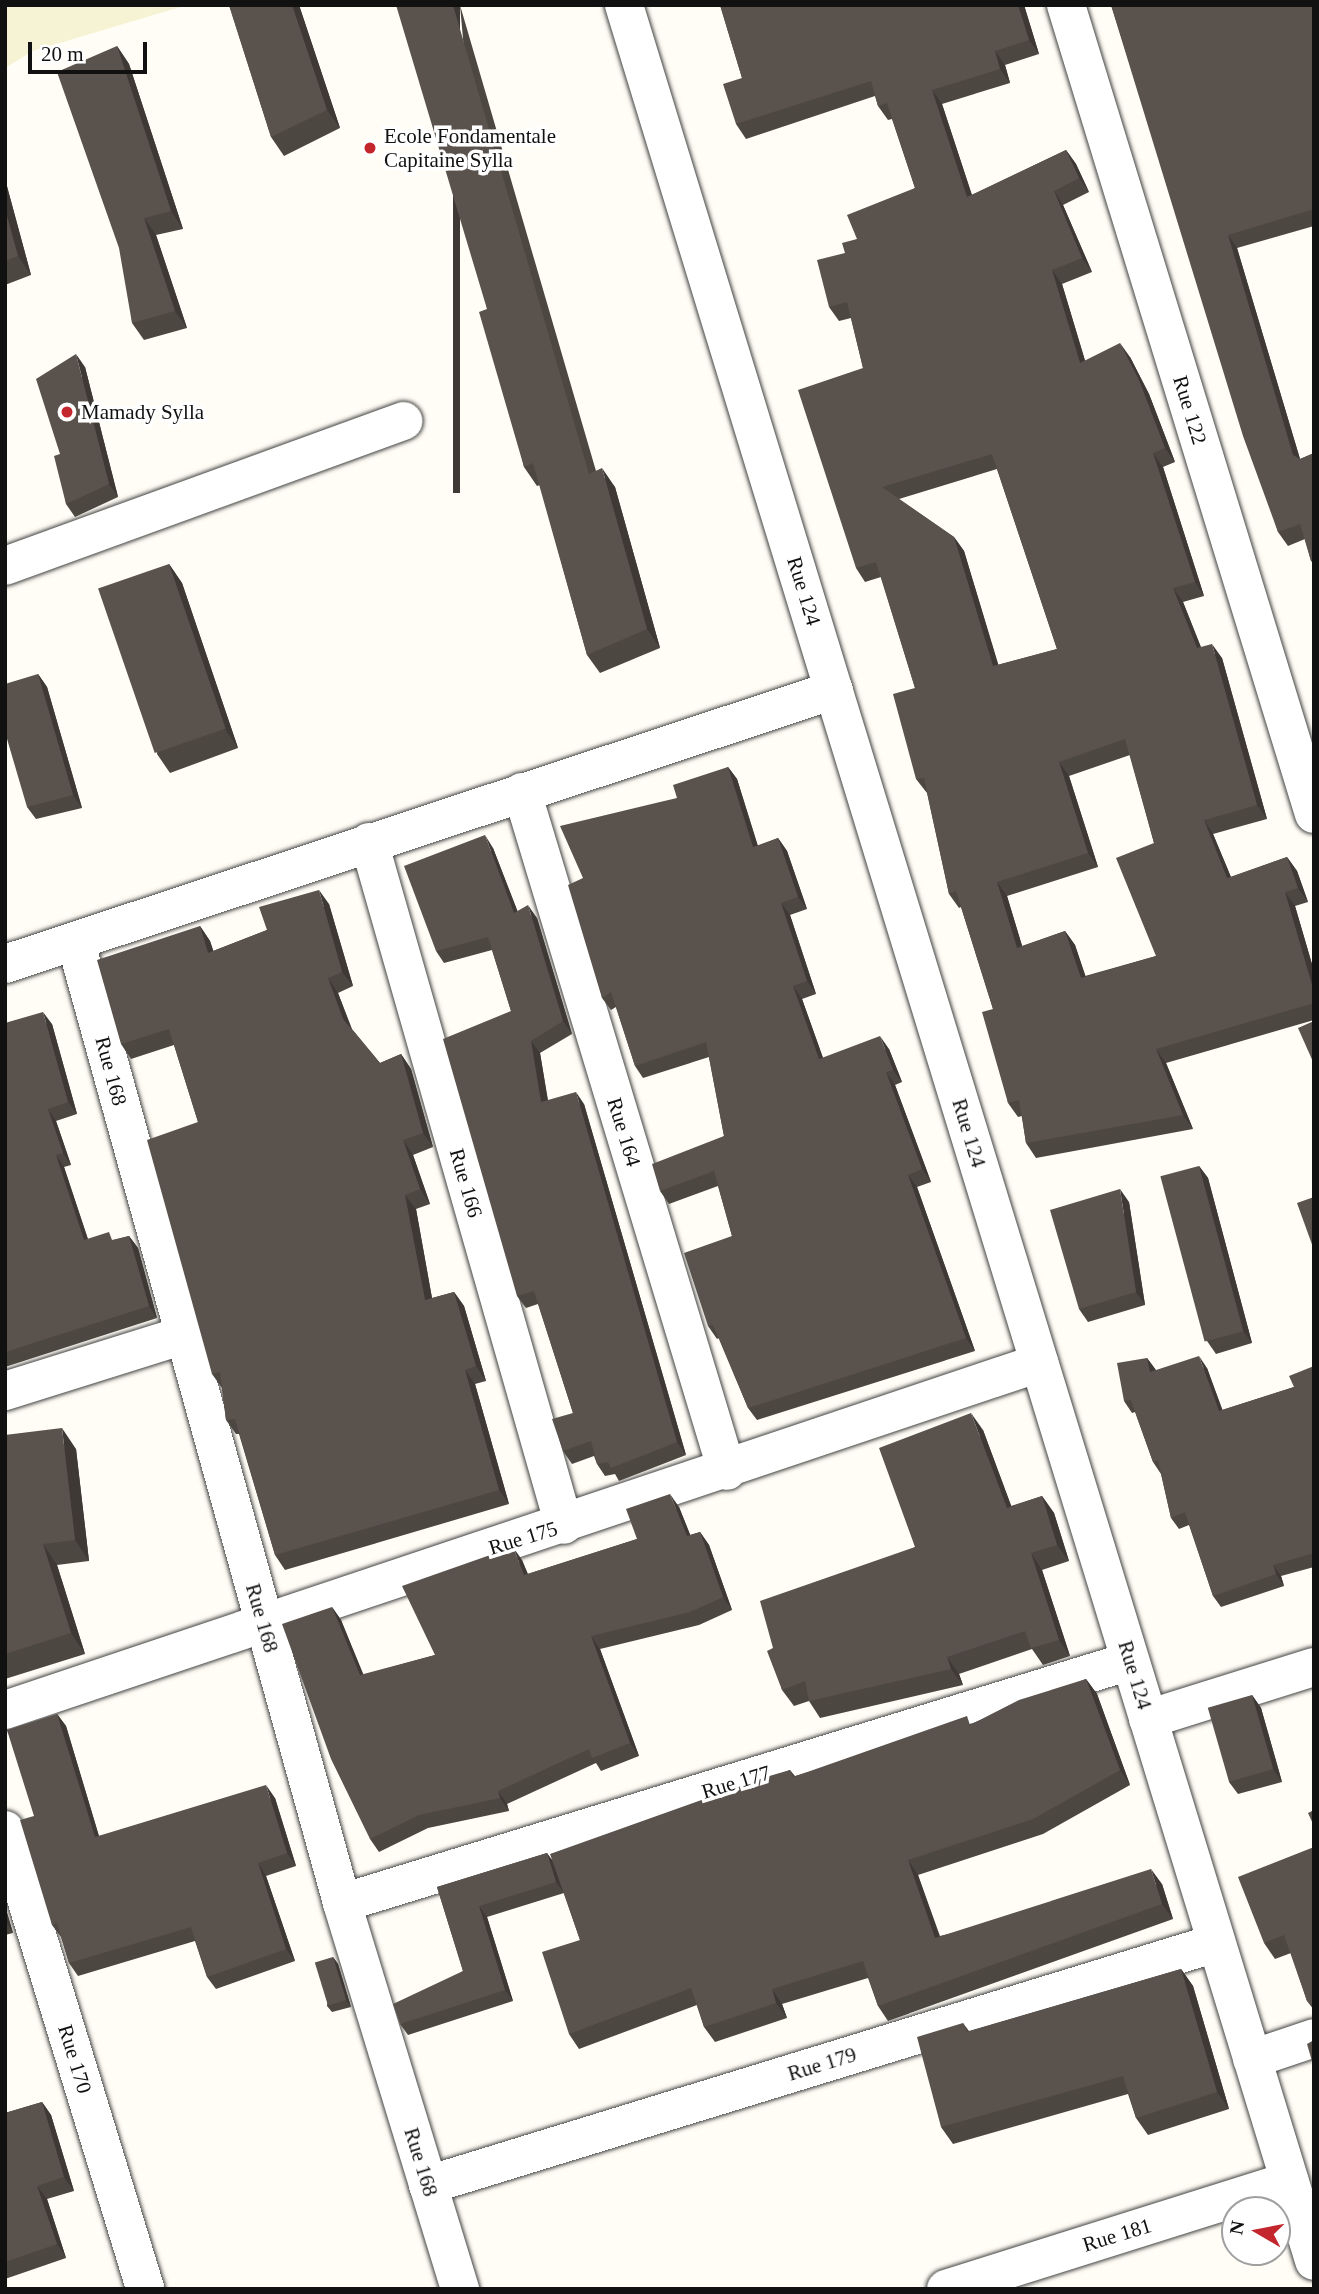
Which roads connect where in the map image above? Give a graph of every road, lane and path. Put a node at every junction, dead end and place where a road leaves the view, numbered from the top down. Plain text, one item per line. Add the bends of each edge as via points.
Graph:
1 (624, 5) edge
2 (1066, 5) edge
3 (403, 421) dead end
4 (5, 566) edge
5 (834, 690) junction
6 (522, 792) junction
7 (1314, 814) edge
8 (369, 842) junction
9 (76, 943) junction
10 (5, 964) edge
11 (184, 1335) junction
12 (1039, 1363) junction
13 (5, 1391) edge
14 (727, 1471) junction
15 (564, 1525) junction
16 (262, 1619) junction
17 (1130, 1661) junction
18 (1314, 1667) edge
19 (5, 1710) edge
20 (1148, 1718) junction
21 (5, 1830) edge
22 (342, 1903) junction
23 (1216, 1942) junction
24 (1314, 2038) edge
25 (1252, 2059) junction
26 (1289, 2180) junction
27 (428, 2185) junction
28 (1314, 2261) edge
29 (145, 2289) edge
30 (460, 2289) edge
31 (946, 2289) edge

1 - 5 street, Rue 124
2 - 7 street, Rue 122
3 - 4 street
5 - 6 street
5 - 12 street, Rue 124
6 - 8 street
6 - 14 street, Rue 164
8 - 9 street
8 - 15 street, Rue 166
9 - 10 street
9 - 11 street, Rue 168
11 - 13 street
11 - 16 street, Rue 168
12 - 14 street, Rue 175
12 - 17 street, Rue 124
14 - 15 street, Rue 175
15 - 16 street, Rue 175
16 - 19 street, Rue 175
16 - 22 street, Rue 168
17 - 20 street, Rue 124
17 - 22 street, Rue 177
18 - 20 street
20 - 23 street, Rue 124
21 - 29 street, Rue 170
22 - 27 street, Rue 168
23 - 25 street, Rue 124
23 - 27 street, Rue 179
24 - 25 street
25 - 26 street, Rue 124
26 - 28 street, Rue 124
26 - 31 street, Rue 181
27 - 30 street, Rue 168

